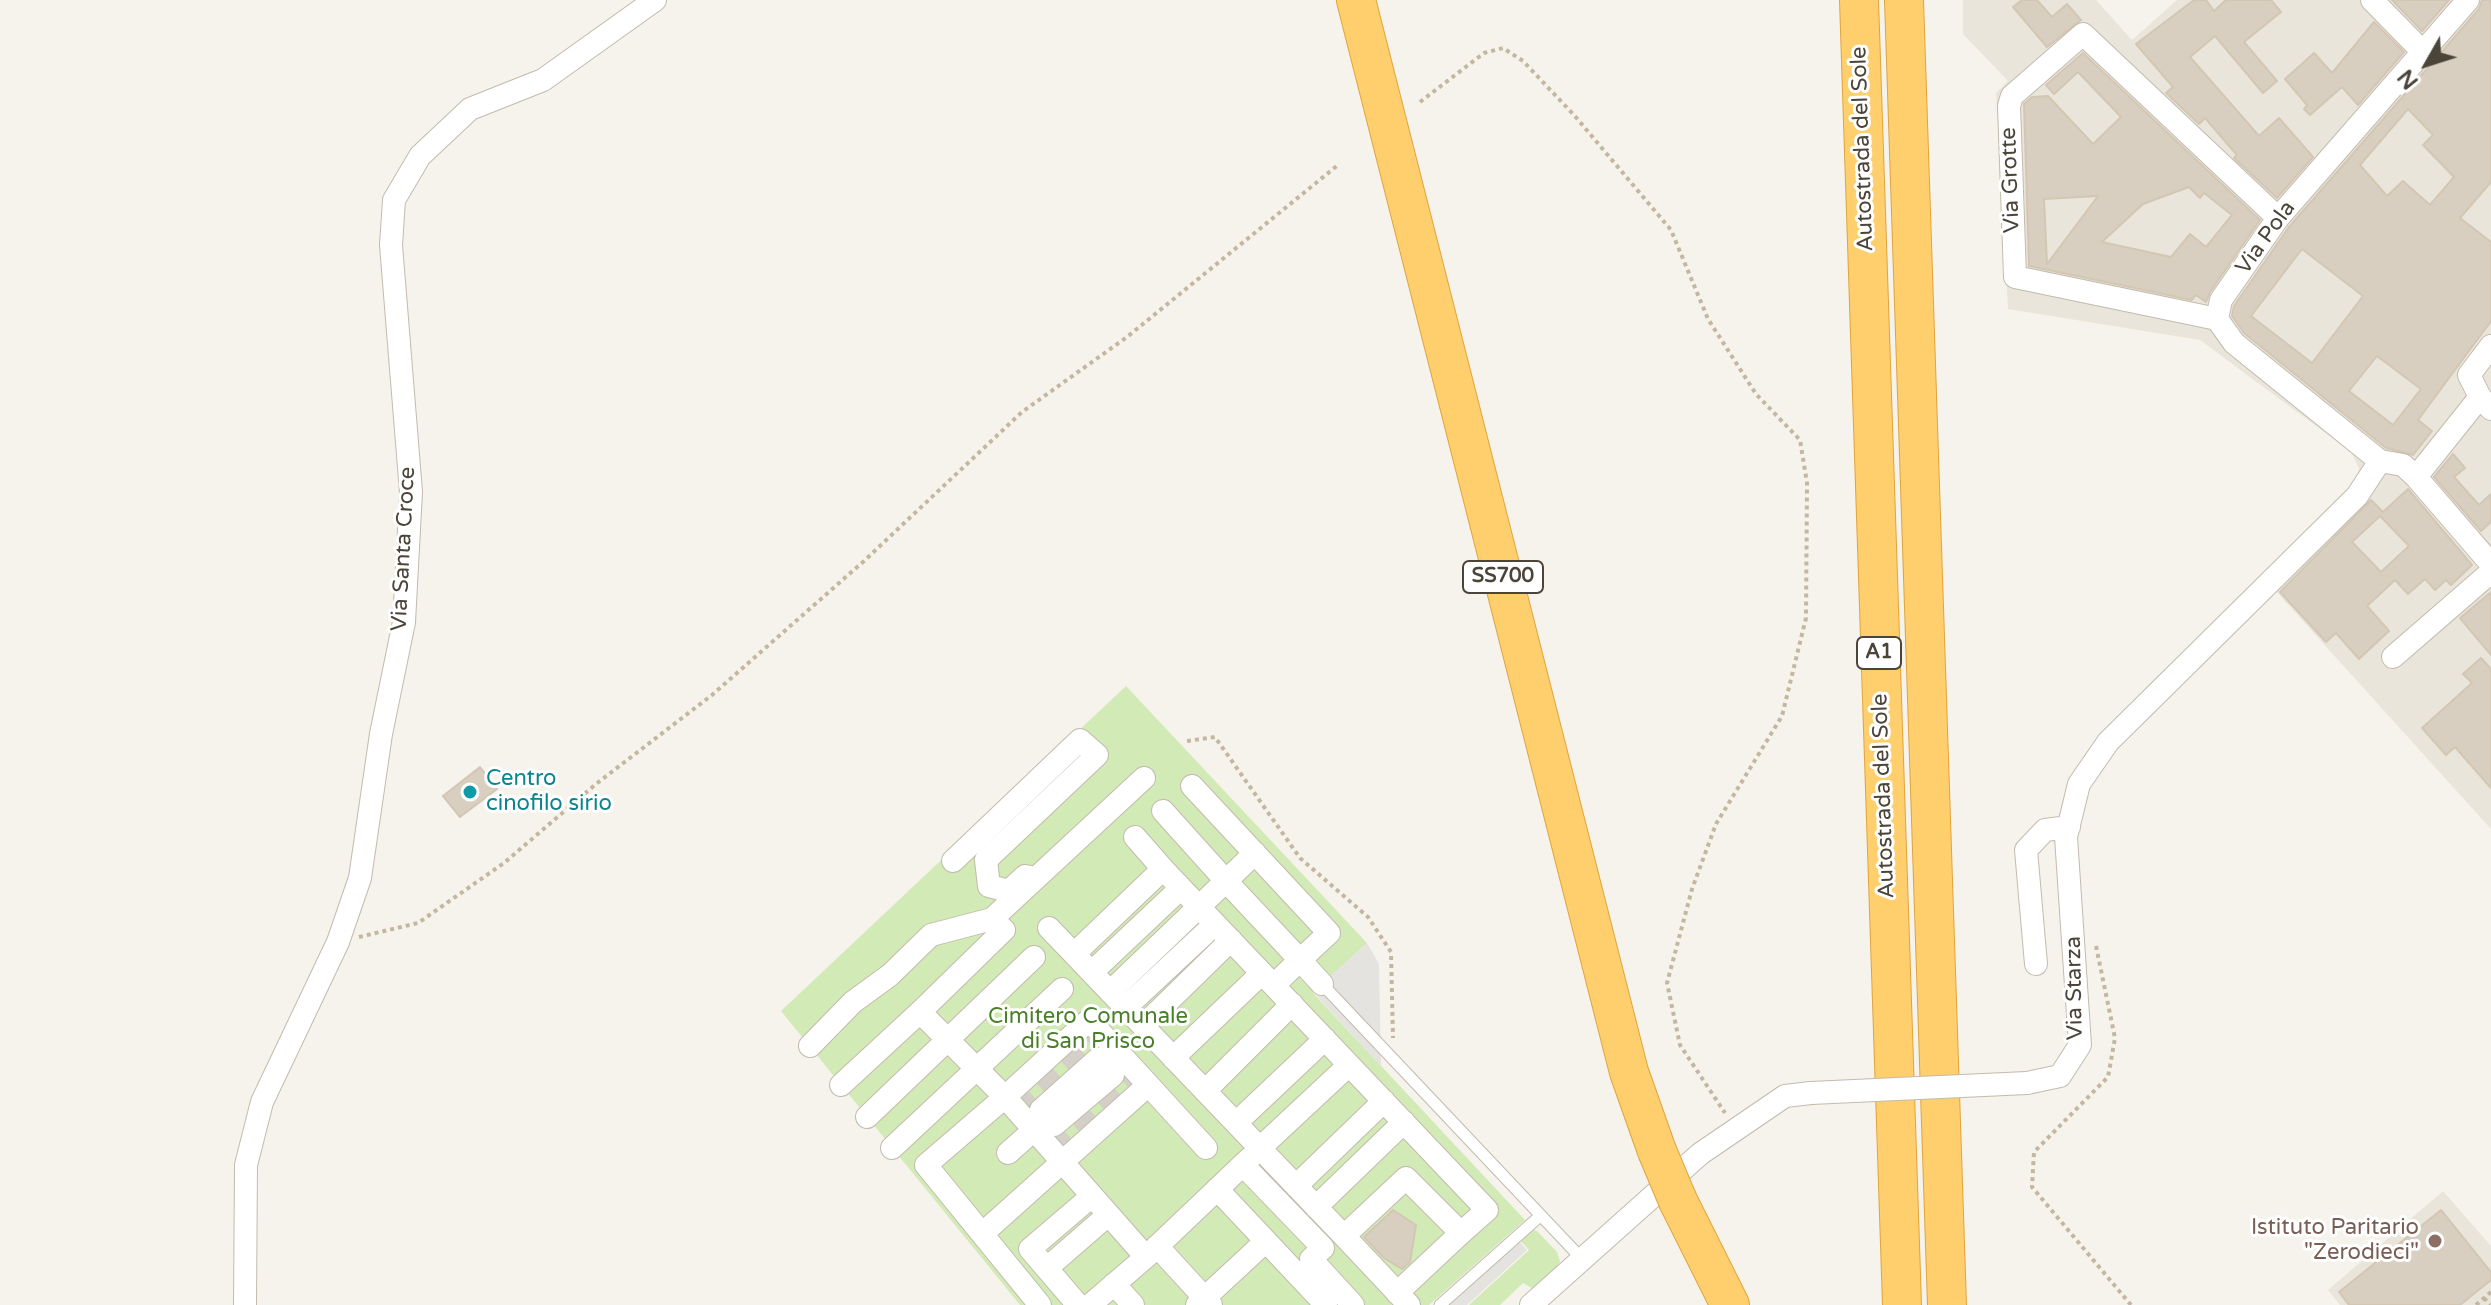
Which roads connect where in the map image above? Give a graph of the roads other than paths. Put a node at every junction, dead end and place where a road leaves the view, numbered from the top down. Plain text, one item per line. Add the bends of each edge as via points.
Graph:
1 (655, 0) edge
2 (1356, 0) edge
3 (1859, 0) edge
4 (1904, 0) edge
5 (2372, 0) edge
6 (2468, 0) edge
7 (2421, 50) junction
8 (2278, 218) junction
9 (2217, 319) junction
10 (2491, 346) edge
11 (2485, 403) edge
12 (2380, 461) junction
13 (2416, 477) junction
14 (2491, 564) edge
15 (2491, 572) edge
16 (2393, 657) dead end
17 (1144, 778) dead end
18 (1192, 786) dead end
19 (1163, 811) dead end
20 (2069, 827) junction
21 (1135, 837) dead end
22 (1255, 853) junction
23 (953, 861) dead end
24 (1163, 869) junction
25 (1036, 878) junction
26 (1226, 881) junction
27 (1181, 888) junction
28 (1199, 907) junction
29 (992, 919) junction
30 (1215, 924) junction
31 (1049, 928) dead end
32 (1231, 940) junction
33 (1074, 954) junction
34 (1034, 957) dead end
35 (1300, 960) junction
36 (2036, 964) dead end
37 (1092, 972) junction
38 (1268, 979) junction
39 (1322, 984) joint
40 (1062, 989) dead end
41 (1118, 1000) junction
42 (1292, 1004) junction
43 (920, 1012) junction
44 (1143, 1026) junction
45 (1325, 1039) junction
46 (948, 1040) junction
47 (810, 1046) dead end
48 (1173, 1058) junction
49 (1112, 1060) junction
50 (1349, 1065) junction
51 (977, 1069) junction
52 (841, 1085) dead end
53 (1147, 1086) junction
54 (1205, 1091) junction
55 (1005, 1097) junction
56 (1384, 1101) junction
57 (867, 1117) dead end
58 (1404, 1122) junction
59 (1236, 1123) junction
60 (1041, 1124) junction
61 (892, 1148) dead end
62 (1206, 1148) dead end
63 (1008, 1153) dead end
64 (1433, 1153) junction
65 (1251, 1157) junction
66 (1062, 1162) junction
67 (1406, 1178) junction
68 (1296, 1186) junction
69 (1217, 1189) junction
70 (1092, 1196) junction
71 (1316, 1207) junction
72 (1108, 1215) junction
73 (1540, 1216) junction
74 (1461, 1233) junction
75 (982, 1234) junction
76 (1344, 1236) junction
77 (1266, 1241) junction
78 (1152, 1252) junction
79 (1583, 1260) junction
80 (1047, 1268) junction
81 (1114, 1284) junction
82 (1403, 1299) edge
83 (1204, 1303) edge
84 (1321, 1303) edge
85 (245, 1305) edge
86 (1040, 1305) edge
87 (1078, 1305) edge
88 (1090, 1305) edge
89 (1133, 1305) edge
90 (1353, 1305) edge
91 (1440, 1305) edge
92 (1531, 1305) edge
93 (1730, 1305) edge
94 (1902, 1305) edge
95 (1947, 1305) edge

1 - 85 street, Via Santa Croce via 543,80 470,109 420,156 394,200 391,245 411,492 404,622 360,878 338,942 262,1102 246,1165
2 - 93 highway, SS700, bridge via 1629,1072 1678,1201
3 - 94 highway, Autostrada del Sole / A1
4 - 95 highway, Autostrada del Sole / A1
5 - 7 street
6 - 7 street, Via Pola
7 - 8 street, Via Pola
8 - 9 street, Via Pola via 2221,300
8 - 9 street, Via Grotte via 2083,34 2012,96 2015,277
9 - 12 street via 2234,343
10 - 11 street via 2469,375
11 - 13 street
12 - 13 street via 2403,465
12 - 20 street, Via Starza via 2357,496 2108,742 2079,784
13 - 14 street
15 - 16 street
17 - 25 street
18 - 22 street
19 - 26 street
20 - 36 street via 2045,830 2026,850
20 - 79 street, Via Starza, bridge via 2080,1045 2060,1076 2027,1083 1785,1096 1700,1154
21 - 24 street
22 - 26 street
22 - 35 street via 1329,933
23 - 25 street via 1080,740 1097,755 986,860 989,886 1009,891 1025,876
24 - 27 street
24 - 33 street
25 - 29 street
26 - 28 street
26 - 35 street
27 - 28 street
27 - 37 street
28 - 30 street
28 - 41 street
29 - 43 street via 1004,930
29 - 47 street via 954,924 931,935
30 - 32 street
30 - 41 street
31 - 33 street
32 - 38 street
32 - 44 street
33 - 37 street
34 - 46 street
35 - 38 street
35 - 39 street
37 - 41 street
38 - 42 street
38 - 48 street
39 - 73 lane
40 - 51 street
41 - 44 street
42 - 45 street
42 - 54 street
43 - 46 street
43 - 52 street
44 - 48 street
45 - 50 street
45 - 59 street
46 - 51 street
46 - 57 street
48 - 54 street
49 - 53 street
49 - 55 street via 1091,1014
49 - 60 street via 1098,1059 1041,1110
50 - 56 street
50 - 65 street
51 - 55 street
51 - 61 street
53 - 62 street
53 - 66 street
54 - 59 street
55 - 60 street
55 - 75 street via 926,1165
56 - 58 street
56 - 68 street
58 - 64 street
58 - 71 street
59 - 65 street
60 - 63 street
60 - 66 street
64 - 67 street
64 - 74 street via 1487,1210
65 - 68 street
65 - 69 street
65 - 90 street via 1323,1248 1311,1259
66 - 70 street
66 - 75 street
67 - 74 street
67 - 76 street
68 - 71 street
69 - 77 street
69 - 78 street
70 - 72 street
70 - 80 street via 1030,1249
71 - 76 street
72 - 78 street
72 - 80 street
73 - 79 lane
73 - 91 lane
74 - 82 street
75 - 86 street
76 - 82 street
77 - 83 street
77 - 84 street
78 - 81 street
78 - 83 street
79 - 92 street, Via Starza
80 - 87 street
81 - 88 street
81 - 89 street

